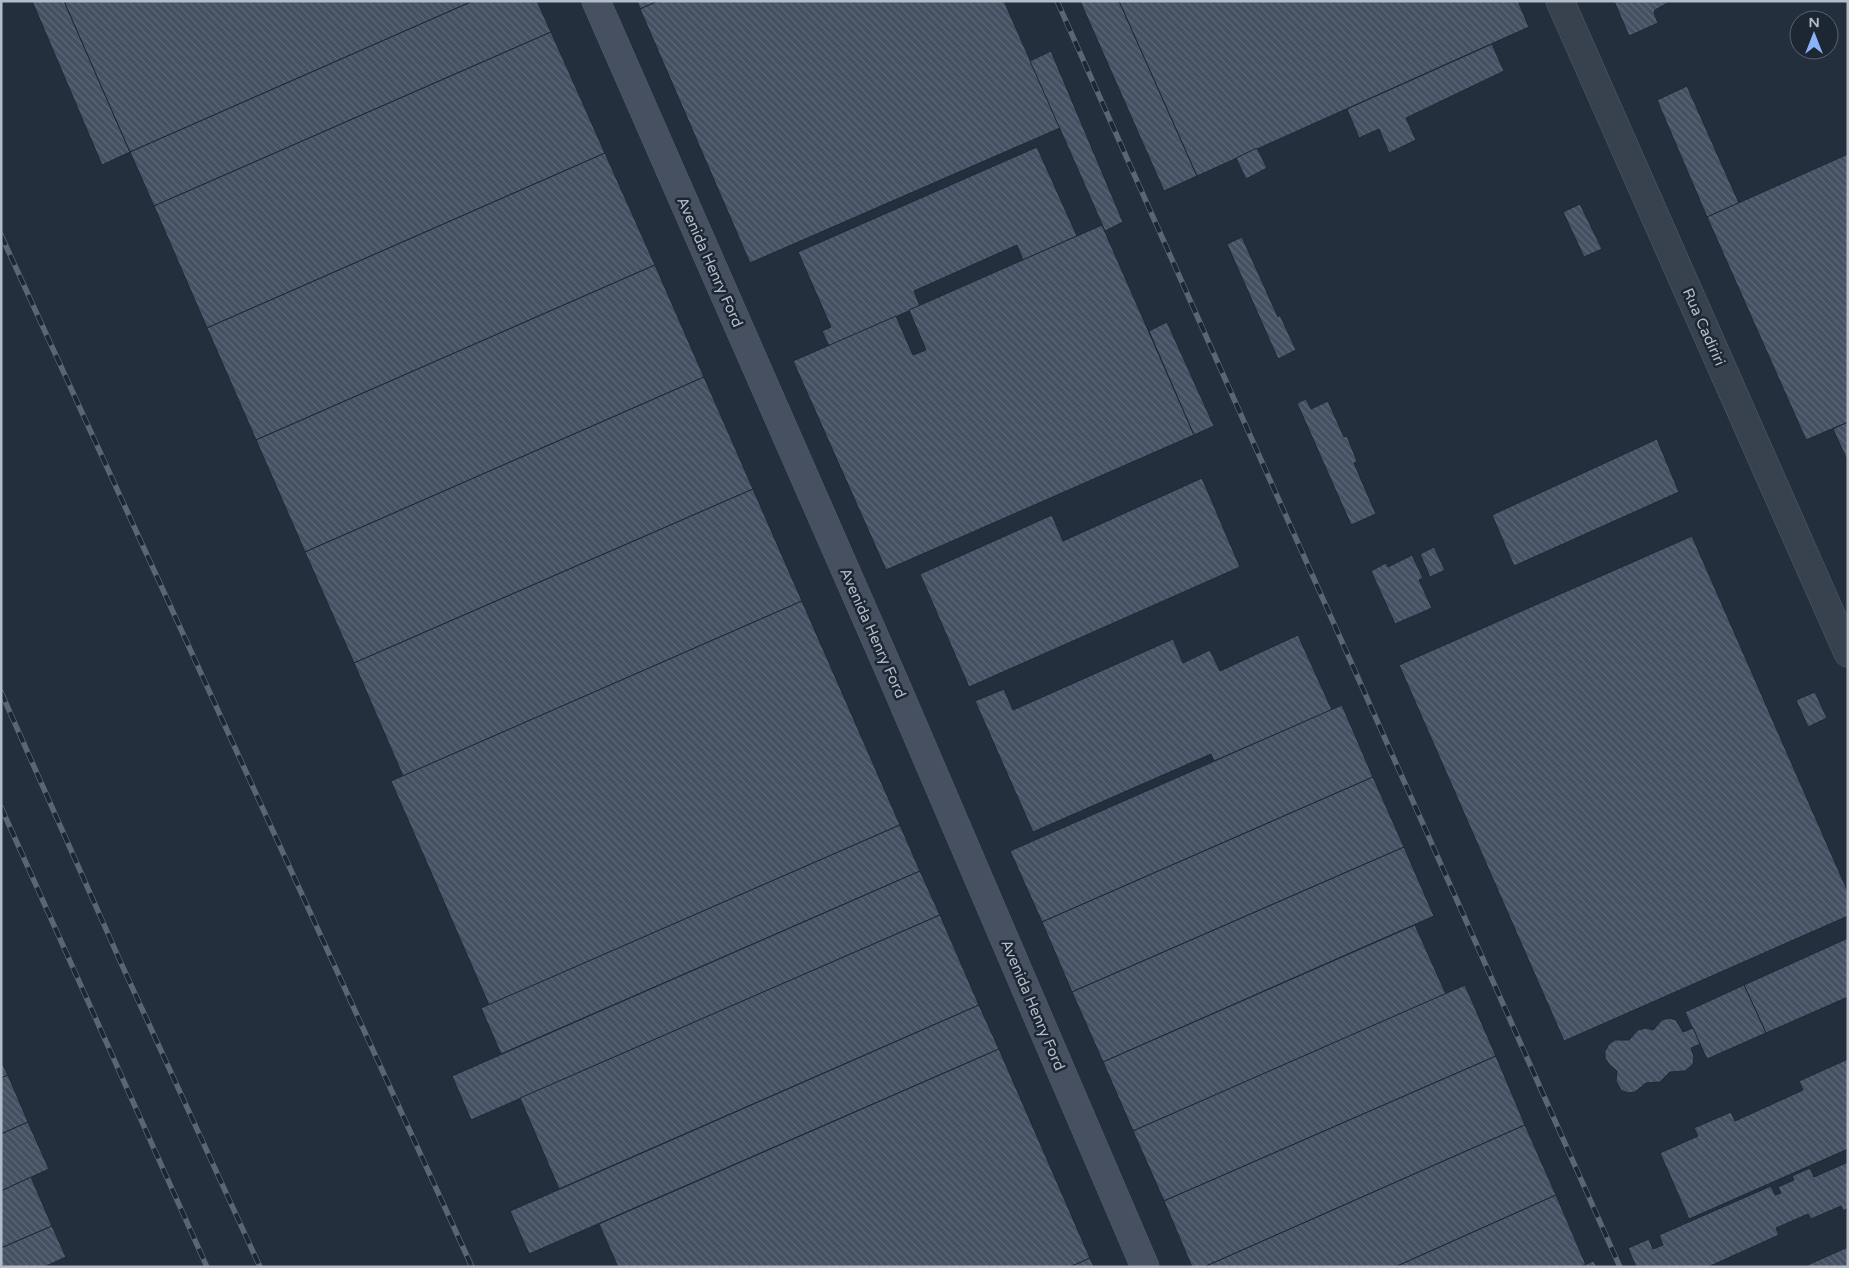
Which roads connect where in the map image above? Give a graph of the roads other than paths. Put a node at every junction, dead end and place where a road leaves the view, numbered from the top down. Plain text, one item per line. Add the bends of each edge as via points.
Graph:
1 (596, 1) edge
2 (1560, 1) edge
3 (1848, 653) edge
4 (1145, 1267) edge

1 - 4 street, Avenida Henry Ford via 894,681
2 - 3 street, Rua Cadiriri

